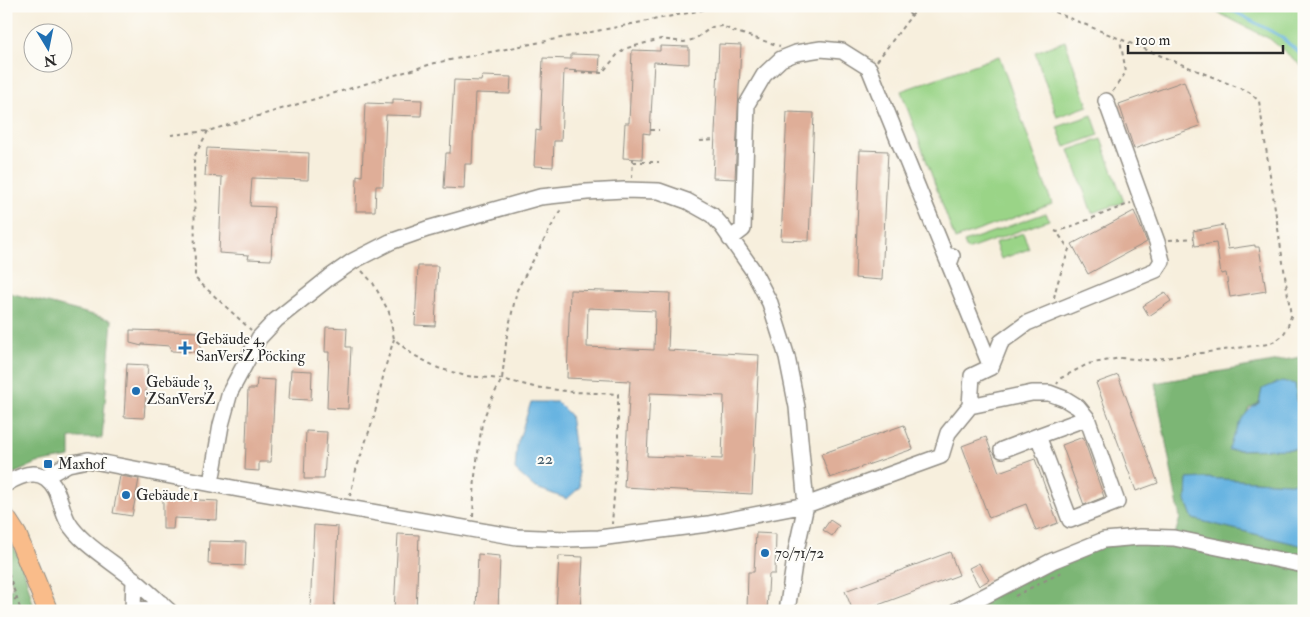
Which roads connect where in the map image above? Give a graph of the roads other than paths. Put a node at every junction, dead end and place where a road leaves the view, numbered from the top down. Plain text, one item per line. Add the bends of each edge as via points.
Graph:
1 (1106, 101) road end
2 (730, 239) junction
3 (991, 367) junction
4 (970, 406) junction
5 (1087, 418) junction
6 (1038, 436) junction
7 (1002, 450) dead end
8 (45, 477) junction
9 (211, 483) junction
10 (6, 484) edge
11 (806, 505) junction
12 (6, 518) edge
13 (1304, 565) edge
14 (134, 579) junction
15 (165, 607) edge
16 (48, 611) edge
17 (787, 611) edge
18 (956, 611) edge

1 - 3 street via 1162,261 1156,270 1027,323 1001,342
2 - 3 street via 743,229 747,104 764,76 781,60 821,49 842,51 870,70 951,258
2 - 9 street via 712,215 687,201 660,191 632,190 540,197 390,242 330,277 276,320 259,338 230,392
2 - 11 street via 752,269 770,303 787,357 797,407
3 - 4 street via 972,376
4 - 5 street via 1032,393 1049,394 1078,407
4 - 11 street via 948,433 941,456
5 - 6 street
5 - 6 street via 1117,502 1070,520
6 - 7 street
8 - 9 street via 68,464 88,460
8 - 10 street via 32,474
8 - 14 street via 54,487 68,522 86,542
9 - 11 street via 527,538 610,536 708,524
11 - 17 street
12 - 16 main road via 18,535
13 - 18 street via 1174,538 1104,540 1052,561
14 - 15 street
14 - 15 street via 133,609

